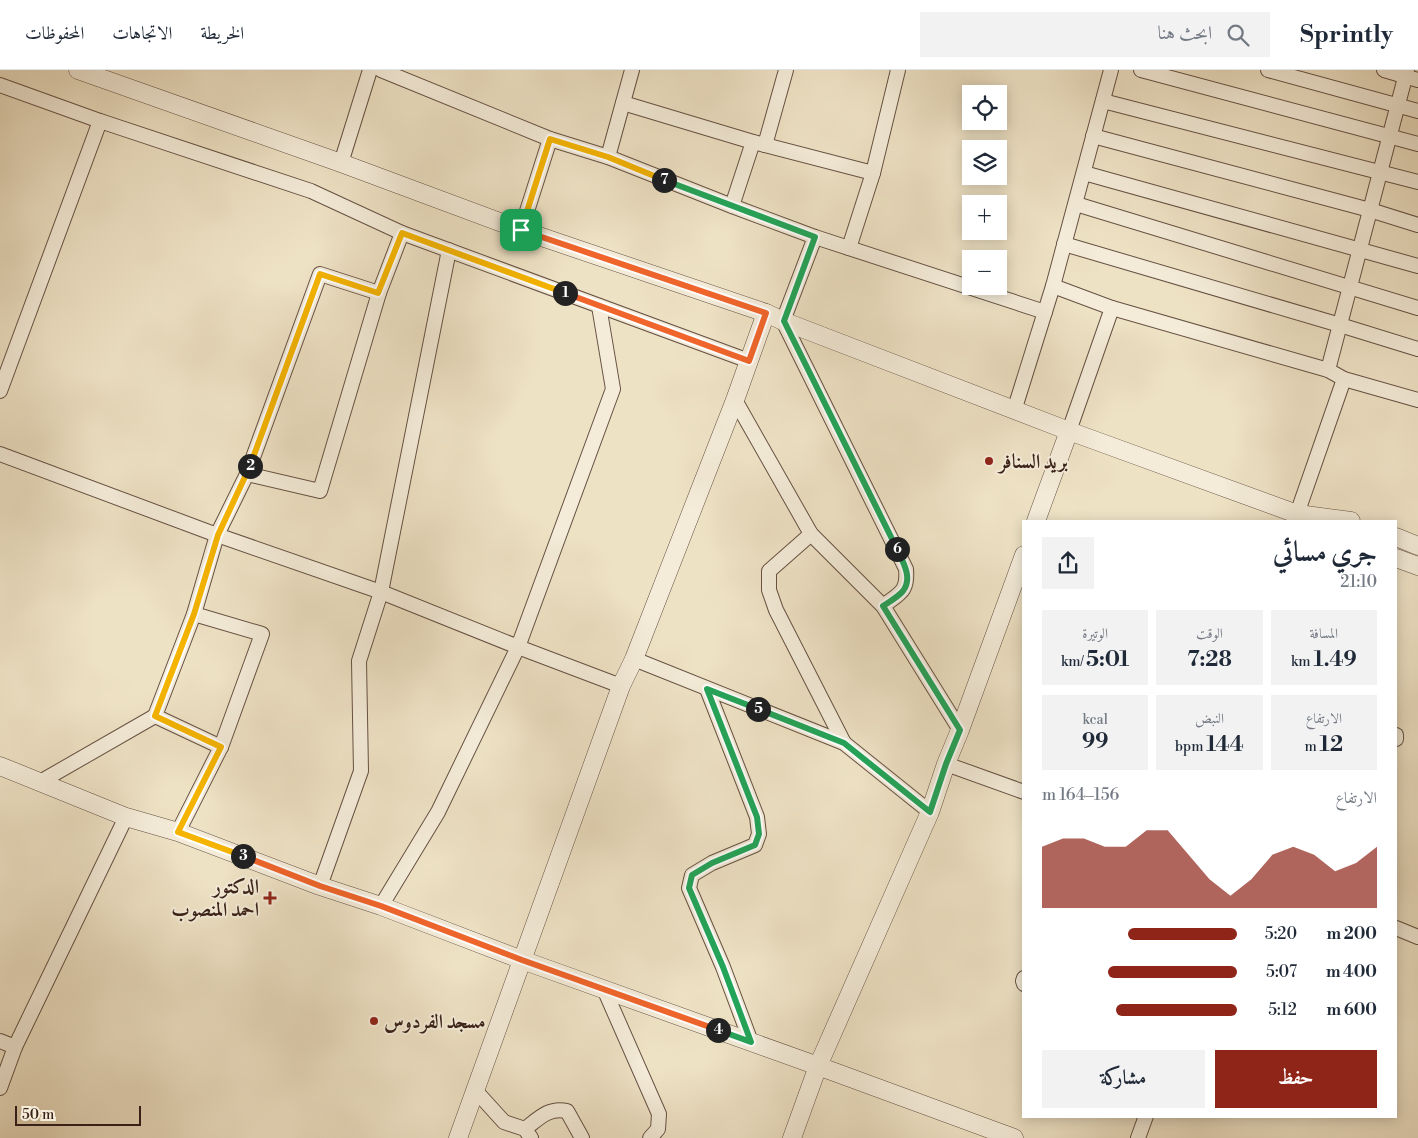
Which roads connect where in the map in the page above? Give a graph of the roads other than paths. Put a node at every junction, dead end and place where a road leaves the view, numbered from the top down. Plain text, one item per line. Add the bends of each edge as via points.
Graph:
1 (78, 70) edge
2 (370, 70) edge
3 (381, 70) edge
4 (632, 70) edge
5 (786, 70) edge
6 (898, 70) edge
7 (1112, 70) edge
8 (1141, 70) edge
9 (1268, 70) edge
10 (1384, 70) edge
11 (1410, 76) edge
12 (0, 85) edge
13 (1102, 101) junction
14 (623, 103) junction
15 (1398, 105) junction
16 (1418, 111) edge
17 (100, 121) junction
18 (1093, 136) junction
19 (1390, 136) junction
20 (550, 139) junction
21 (759, 144) junction
22 (1418, 144) edge
23 (608, 157) junction
24 (341, 163) junction
25 (1380, 171) junction
26 (873, 173) junction
27 (1084, 173) junction
28 (1418, 182) edge
29 (1076, 204) junction
30 (732, 206) junction
31 (1370, 210) junction
32 (1418, 225) edge
33 (521, 230) junction
34 (402, 233) junction
35 (815, 237) junction
36 (1064, 244) junction
37 (849, 248) junction
38 (1360, 249) junction
39 (449, 250) junction
40 (1418, 266) edge
41 (1053, 286) junction
42 (1351, 287) junction
43 (378, 293) junction
44 (599, 306) junction
45 (1112, 308) junction
46 (1418, 308) edge
47 (1045, 312) junction
48 (766, 313) junction
49 (784, 321) junction
50 (1340, 325) junction
51 (1418, 349) edge
52 (749, 361) junction
53 (1328, 370) junction
54 (1344, 379) junction
55 (0, 390) edge
56 (735, 400) junction
57 (1418, 400) edge
58 (1014, 410) junction
59 (1069, 431) junction
60 (0, 454) edge
61 (247, 474) junction
62 (1304, 517) edge
63 (1036, 520) edge
64 (1339, 520) edge
65 (811, 534) junction
66 (218, 535) junction
67 (1397, 537) edge
68 (1418, 546) edge
69 (1397, 558) edge
70 (1022, 560) edge
71 (1418, 566) edge
72 (381, 592) junction
73 (883, 606) junction
74 (194, 614) junction
75 (518, 647) junction
76 (634, 660) junction
77 (621, 686) junction
78 (707, 689) junction
79 (155, 716) junction
80 (960, 730) junction
81 (844, 743) junction
82 (221, 747) junction
83 (946, 764) junction
84 (0, 766) edge
85 (40, 782) junction
86 (1022, 791) edge
87 (930, 812) junction
88 (126, 818) junction
89 (178, 832) junction
90 (320, 886) junction
91 (381, 906) junction
92 (1397, 928) edge
93 (1418, 937) edge
94 (522, 960) junction
95 (604, 989) junction
96 (0, 1042) edge
97 (751, 1042) junction
98 (15, 1047) junction
99 (818, 1066) junction
100 (0, 1088) edge
101 (475, 1090) junction
102 (1145, 1118) edge
103 (528, 1134) edge
104 (458, 1138) edge
105 (582, 1138) edge
106 (650, 1138) edge
107 (792, 1138) edge
108 (1014, 1138) edge
109 (1138, 1138) edge

1 - 24 street
2 - 24 street
3 - 20 street
4 - 14 street
5 - 21 street
6 - 26 street
7 - 13 street
8 - 19 street
9 - 15 street
10 - 11 street
11 - 15 street
12 - 17 street
13 - 18 street
13 - 25 street
14 - 21 street
14 - 23 street
15 - 16 street
15 - 19 street
17 - 34 street via 311,191
17 - 55 street
18 - 27 street
18 - 31 street
19 - 22 street
19 - 25 street
20 - 23 street
20 - 33 street
21 - 26 street
21 - 30 street
23 - 30 street
24 - 33 street
25 - 28 street
25 - 31 street
26 - 37 street
27 - 29 street
27 - 38 street
29 - 36 street
29 - 42 street
30 - 35 street
31 - 32 street
31 - 38 street
33 - 48 street
34 - 39 street
34 - 43 street
35 - 37 street
35 - 49 street
36 - 41 street
36 - 50 street
37 - 47 street
38 - 40 street
38 - 42 street
39 - 44 street
39 - 72 street
41 - 45 street
41 - 47 street
42 - 46 street
42 - 50 street
43 - 61 street via 320,274
43 - 61 street via 320,491
44 - 52 street
44 - 75 street via 613,389
45 - 53 street
45 - 59 street
47 - 58 street
48 - 49 street
48 - 52 street
49 - 58 street
49 - 73 street via 906,568 907,580 903,591
50 - 51 street
50 - 53 street
52 - 56 street
53 - 54 street
54 - 57 street
54 - 62 street
56 - 65 street
56 - 76 street
58 - 59 street
59 - 62 street
59 - 63 street
60 - 66 street
61 - 66 street
62 - 64 street
65 - 73 street
65 - 81 street via 769,572 769,590 776,610
66 - 72 street
66 - 74 street
67 - 68 street
69 - 71 street
70 - 80 street
72 - 75 street
72 - 90 street via 359,661 361,771
73 - 80 street
74 - 79 street
74 - 82 street via 262,634
75 - 77 street
75 - 91 street via 438,812
76 - 77 street
76 - 78 street
77 - 94 street
78 - 81 street
78 - 97 street via 757,817 759,834 755,845 692,875 689,888
79 - 82 street
79 - 85 street
80 - 83 street
81 - 87 street
82 - 89 street
83 - 86 street
83 - 87 street
84 - 85 street
85 - 88 street
87 - 99 street
88 - 89 street
88 - 98 street
89 - 90 street
90 - 91 street
91 - 94 street
92 - 93 street
94 - 95 street
94 - 101 street
95 - 97 street
95 - 106 street via 659,1114 658,1129
96 - 98 street
97 - 99 street
98 - 100 street
99 - 107 street
99 - 108 street
101 - 103 street via 504,1122
101 - 104 street
102 - 109 street
103 - 105 street via 544,1114 558,1109 567,1111

